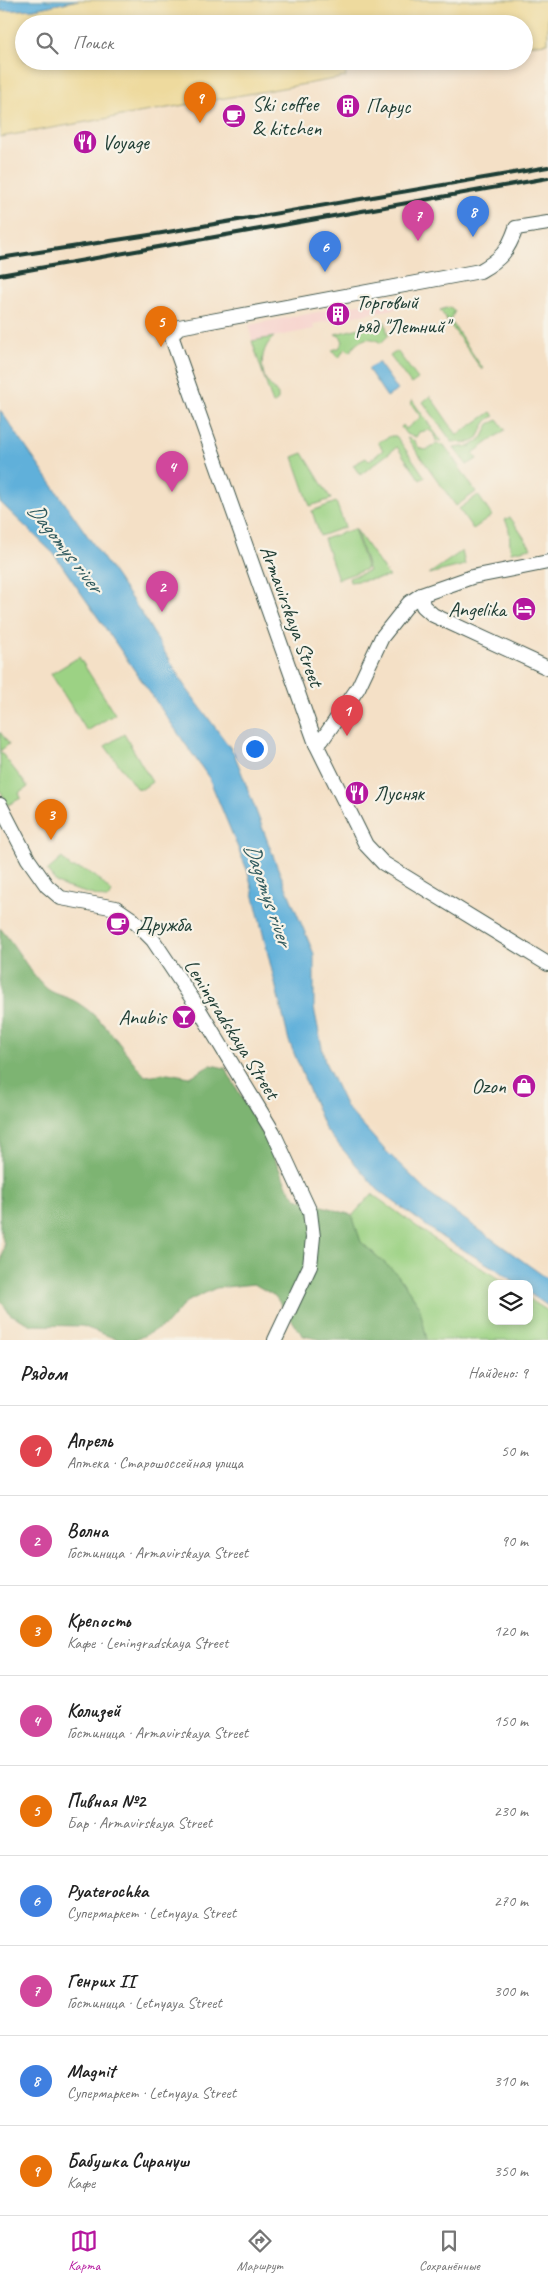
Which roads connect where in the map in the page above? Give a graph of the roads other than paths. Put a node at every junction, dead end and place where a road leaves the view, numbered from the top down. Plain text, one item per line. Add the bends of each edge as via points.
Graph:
1 (548, 223) edge
2 (548, 562) edge
3 (421, 595) junction
4 (548, 668) edge
5 (316, 744) junction
6 (0, 805) edge
7 (548, 964) edge
8 (275, 1340) edge

1 - 5 street, Armavirskaya Street via 516,228 511,244 498,261 480,271 179,327 174,332 172,338
2 - 3 street via 472,577
3 - 4 street via 423,606 433,615
3 - 5 street via 395,618 347,707
5 - 7 street, Armavirskaya Street via 366,845 383,863
6 - 8 street, Leningradskaya Street via 28,860 47,886 61,898 116,908 153,940 273,1132 310,1212 313,1236 310,1266

